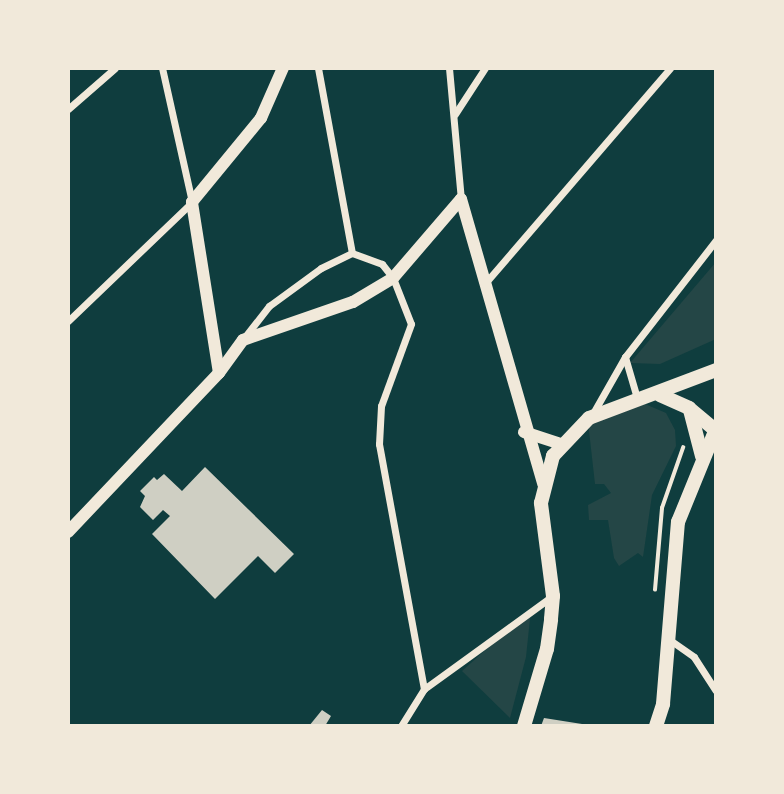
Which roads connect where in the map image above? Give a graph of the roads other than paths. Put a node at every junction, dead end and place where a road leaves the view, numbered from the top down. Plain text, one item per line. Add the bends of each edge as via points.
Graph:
1 (115, 68) edge
2 (162, 68) edge
3 (283, 68) edge
4 (318, 68) edge
5 (449, 68) edge
6 (485, 68) edge
7 (670, 68) edge
8 (68, 109) edge
9 (455, 114) junction
10 (461, 199) junction
11 (192, 202) junction
12 (716, 240) edge
13 (352, 253) junction
14 (393, 278) junction
15 (487, 281) junction
16 (68, 321) edge
17 (243, 340) junction
18 (625, 357) junction
19 (716, 370) edge
20 (219, 373) junction
21 (660, 395) junction
22 (637, 398) junction
23 (689, 408) junction
24 (589, 418) junction
25 (716, 430) edge
26 (524, 432) junction
27 (562, 444) junction
28 (702, 456) junction
29 (543, 484) junction
30 (68, 532) edge
31 (552, 596) junction
32 (669, 639) junction
33 (424, 689) junction
34 (716, 691) edge
35 (401, 726) edge
36 (524, 726) edge
37 (656, 726) edge

1 - 8 street
2 - 11 street
3 - 11 street via 261,118
4 - 13 street
5 - 9 street
6 - 9 street
7 - 15 street
9 - 10 street
10 - 14 street
10 - 15 street
11 - 16 street
11 - 20 street
12 - 18 street
13 - 14 street via 382,264
13 - 17 street via 321,268 269,306
14 - 17 street via 353,302
14 - 33 street via 411,324 381,406 379,444
15 - 26 street
17 - 20 street
18 - 22 street
18 - 24 street
19 - 21 main road
20 - 30 street
21 - 22 main road
21 - 23 main road
22 - 24 main road
23 - 25 main road
23 - 28 main road
24 - 27 main road
25 - 28 main road
26 - 27 street
26 - 29 street
27 - 29 main road
28 - 32 main road via 678,522
29 - 31 main road
31 - 33 street
31 - 36 main road via 547,649
32 - 34 street via 694,657
32 - 37 main road via 663,704
33 - 35 street

